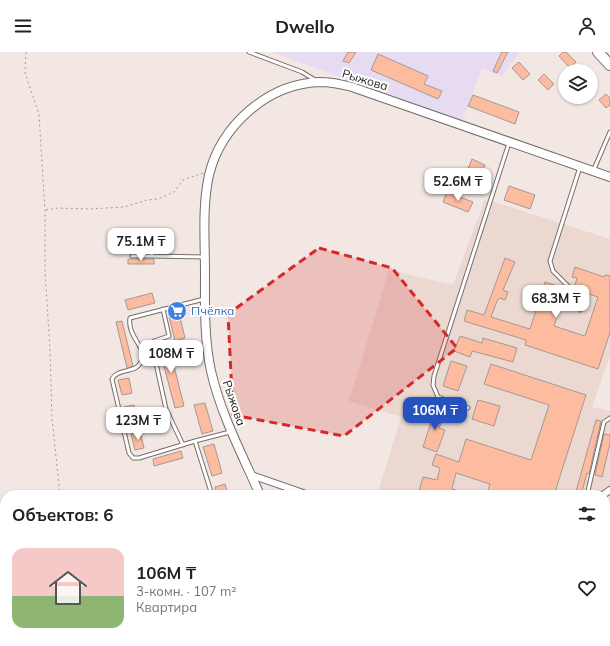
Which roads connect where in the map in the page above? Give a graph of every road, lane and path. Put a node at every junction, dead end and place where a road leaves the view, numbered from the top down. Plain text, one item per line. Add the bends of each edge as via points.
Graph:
1 (26, 52) edge
2 (249, 52) edge
3 (598, 52) edge
4 (610, 65) edge
5 (318, 82) junction
6 (610, 132) edge
7 (509, 142) junction
8 (580, 167) junction
9 (593, 171) junction
10 (210, 172) junction
11 (610, 177) edge
12 (45, 211) junction
13 (151, 231) dead end
14 (132, 256) dead end
15 (152, 256) junction
16 (205, 257) junction
17 (205, 299) junction
18 (163, 309) junction
19 (580, 310) dead end
20 (468, 408) dead end
21 (610, 418) edge
22 (231, 432) junction
23 (195, 441) junction
24 (183, 445) junction
25 (251, 475) junction
26 (59, 490) edge
27 (210, 490) edge
28 (258, 490) edge
29 (289, 490) edge
30 (588, 490) edge

1 - 12 path via 26,73 39,114
2 - 5 lane via 302,72
3 - 4 highway
5 - 7 street, Рыжова via 352,87
5 - 10 street, Рыжова via 282,91 251,109 226,136
6 - 9 lane
7 - 8 street, Рыжова
7 - 20 lane via 432,385 438,397
8 - 9 street, Рыжова
8 - 19 lane via 550,261 553,271 569,287
9 - 11 street, Рыжова
10 - 12 path via 183,180 174,192 158,199 124,207 58,208
10 - 16 street, Рыжова via 205,210
12 - 26 path via 45,272 52,418
13 - 15 lane
14 - 15 lane
15 - 16 lane
16 - 17 street, Рыжова
17 - 18 lane
17 - 22 street, Рыжова via 211,371
18 - 24 lane via 169,336 154,341 152,345 166,409
18 - 24 lane via 130,318 133,336 142,352 141,362 133,370 117,374 112,379 129,452 133,458
21 - 30 lane via 604,422
22 - 23 lane
22 - 25 street, Рыжова
23 - 24 lane
23 - 27 lane
25 - 28 street, Рыжова
25 - 29 street

